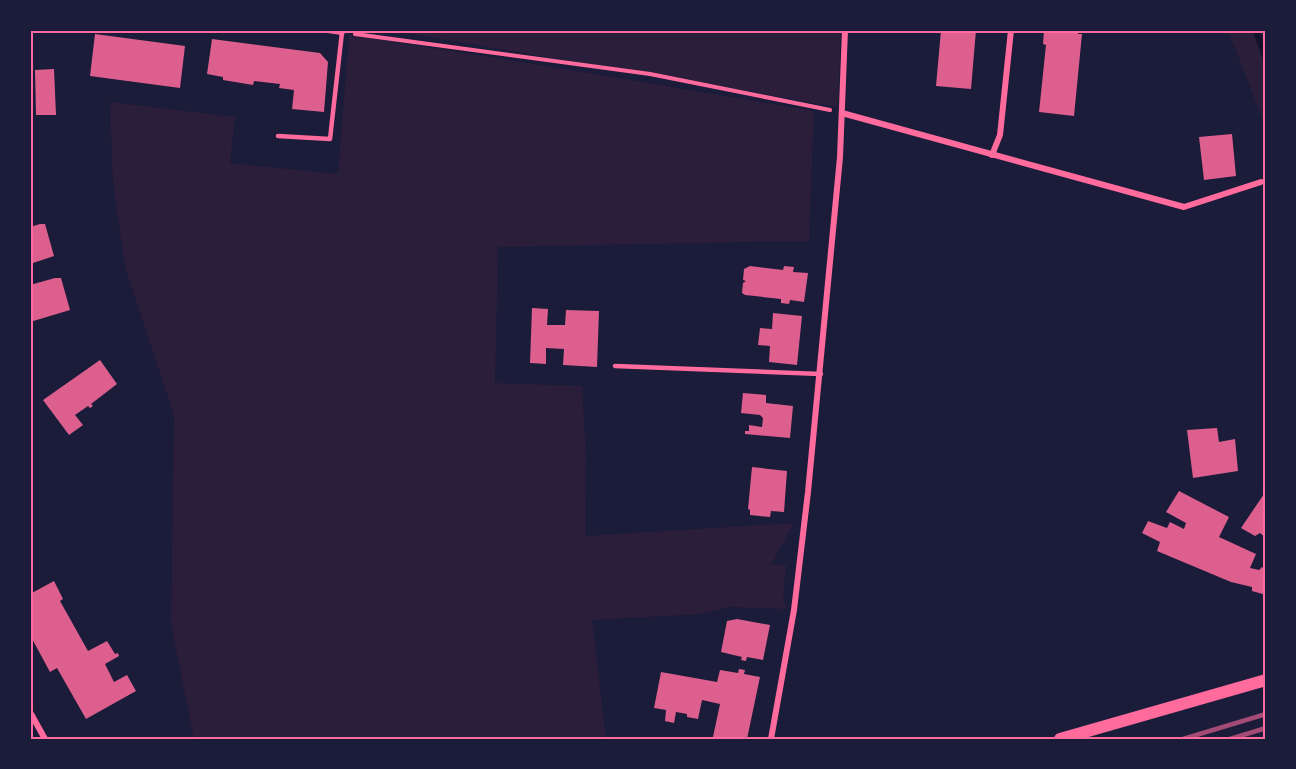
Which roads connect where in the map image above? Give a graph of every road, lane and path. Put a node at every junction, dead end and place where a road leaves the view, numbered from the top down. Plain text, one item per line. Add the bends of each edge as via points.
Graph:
1 (328, 30) edge
2 (846, 30) edge
3 (1011, 30) edge
4 (342, 32) joint
5 (362, 32) edge
6 (842, 113) junction
7 (278, 136) dead end
8 (992, 155) junction
9 (1261, 182) dead end
10 (615, 366) dead end
11 (821, 374) junction
12 (1266, 680) edge
13 (30, 712) edge
14 (45, 739) edge
15 (771, 739) edge
16 (1060, 739) edge

1 - 4 street
2 - 6 street
3 - 8 street via 1000,135
4 - 7 lane via 330,139
5 - 6 path via 650,74
6 - 8 street
6 - 11 street
8 - 9 street via 1184,207
10 - 11 lane
11 - 15 street via 794,610
12 - 16 main road
13 - 14 street

